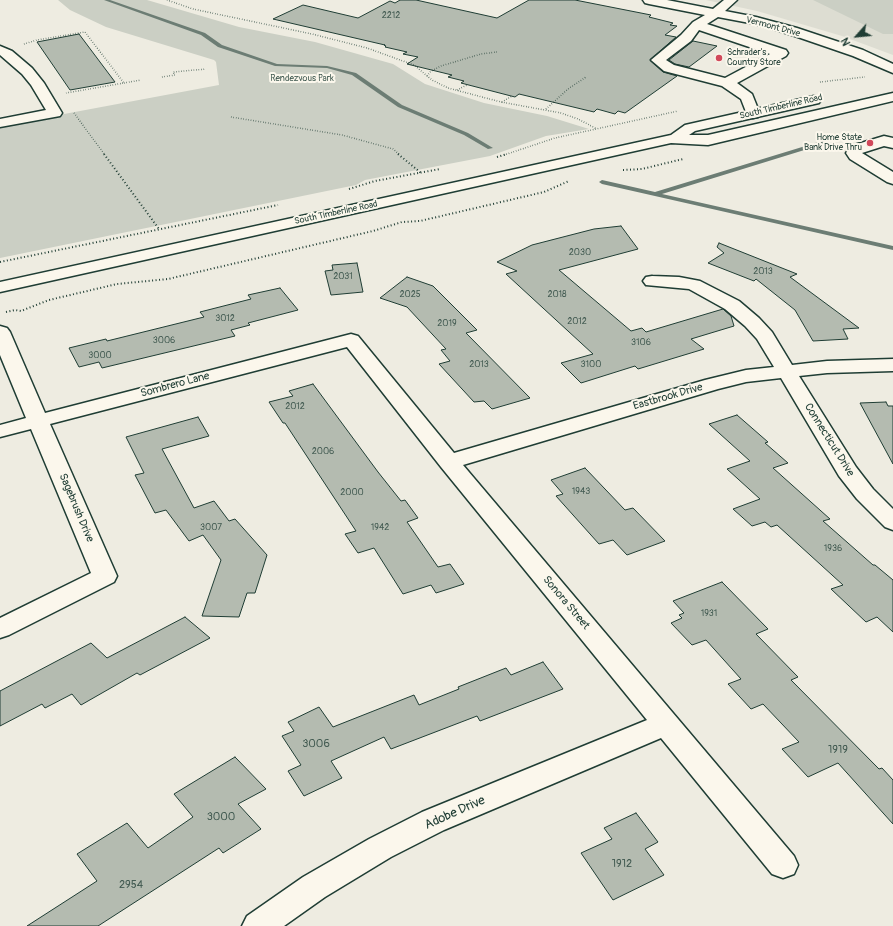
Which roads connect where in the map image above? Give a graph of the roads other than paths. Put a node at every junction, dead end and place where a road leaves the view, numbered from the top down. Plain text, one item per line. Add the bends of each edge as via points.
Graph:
1 (649, 0) edge
2 (731, 0) edge
3 (716, 13) junction
4 (697, 25) junction
5 (0, 50) edge
6 (893, 69) edge
7 (728, 83) junction
8 (830, 96) dead end
9 (893, 97) edge
10 (753, 114) junction
11 (0, 123) edge
12 (671, 139) junction
13 (893, 143) edge
14 (893, 179) edge
15 (652, 281) dead end
16 (0, 287) edge
17 (0, 332) edge
18 (351, 340) joint
19 (893, 365) edge
20 (787, 371) junction
21 (38, 421) junction
22 (0, 431) edge
23 (449, 462) junction
24 (893, 522) edge
25 (0, 629) edge
26 (666, 724) junction
27 (783, 865) dead end
28 (258, 926) edge

1 - 3 street, Vermont Drive
2 - 3 street
3 - 4 street
3 - 6 street, Vermont Drive via 817,38
4 - 7 street via 686,38 658,60 669,68
4 - 7 street via 781,53
5 - 11 street via 37,82 55,113
7 - 10 street via 747,97
8 - 10 street, South Timberline Road
9 - 12 street, South Timberline Road via 708,140
10 - 12 street, South Timberline Road via 690,128
12 - 16 street, South Timberline Road
13 - 14 street via 884,141 856,149 854,153
15 - 20 street, Connecticut Drive via 694,285 732,305 765,336
17 - 21 street, Sagebrush Drive
18 - 21 street, Sombrero Lane
18 - 23 street, Sonora Street
19 - 20 street, Eastbrook Drive
20 - 23 street, Eastbrook Drive via 746,376 712,384
20 - 24 street, Connecticut Drive via 847,471 865,494
21 - 22 street, Sombrero Lane
21 - 25 street, Sagebrush Drive via 105,576
23 - 26 street, Sonora Street
26 - 27 street, Sonora Street
26 - 28 street, Adobe Drive via 433,821 380,848 314,887

